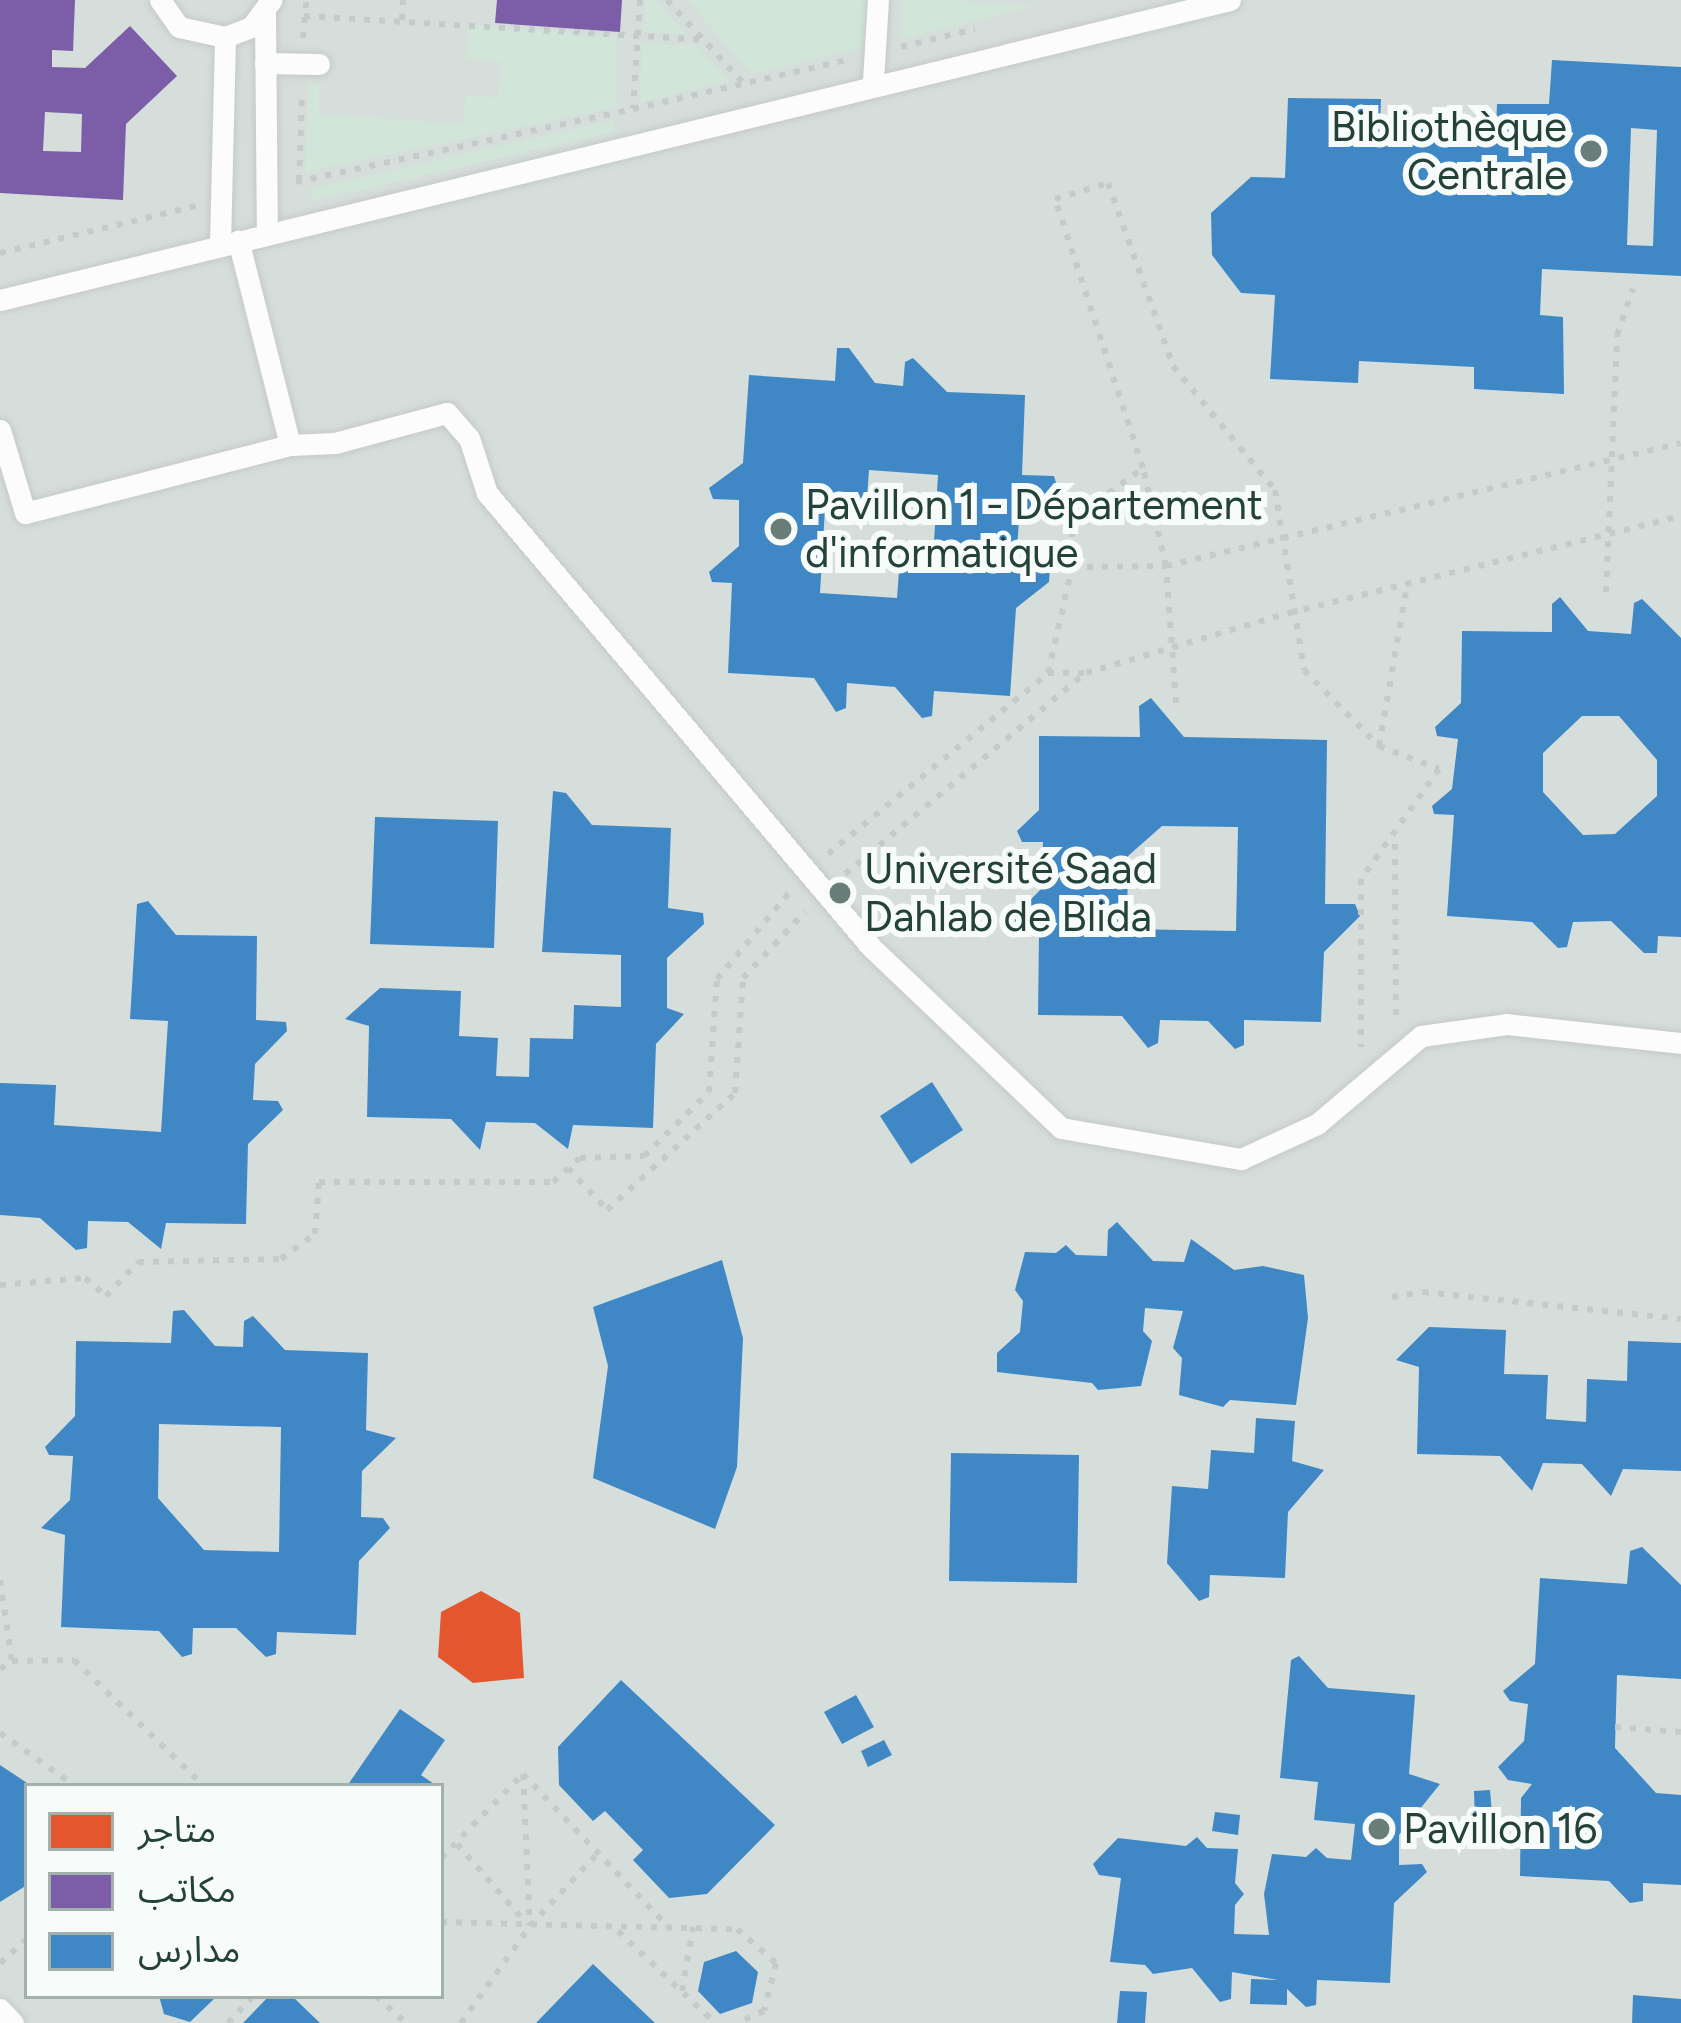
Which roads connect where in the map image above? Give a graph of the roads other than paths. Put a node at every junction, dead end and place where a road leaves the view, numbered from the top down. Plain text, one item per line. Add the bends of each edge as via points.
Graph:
1 (160, 0) edge
2 (878, 0) edge
3 (1230, 0) edge
4 (268, 7) edge
5 (225, 37) junction
6 (265, 63) junction
7 (311, 64) road end
8 (873, 81) junction
9 (268, 232) junction
10 (229, 242) junction
11 (0, 300) edge
12 (0, 430) edge
13 (290, 445) junction
14 (1681, 1043) edge
15 (0, 2009) edge
16 (13, 2023) edge

1 - 5 lane via 179,27
2 - 8 lane
3 - 8 lane
4 - 5 lane
4 - 6 lane
5 - 10 lane via 222,200
6 - 7 lane
6 - 9 lane
8 - 9 lane
9 - 10 lane
10 - 11 lane
10 - 13 lane
12 - 13 lane via 25,512
13 - 14 lane via 335,443 447,413 469,438 487,493 872,946 1061,1128 1240,1160 1317,1124 1420,1036 1506,1024
15 - 16 lane

